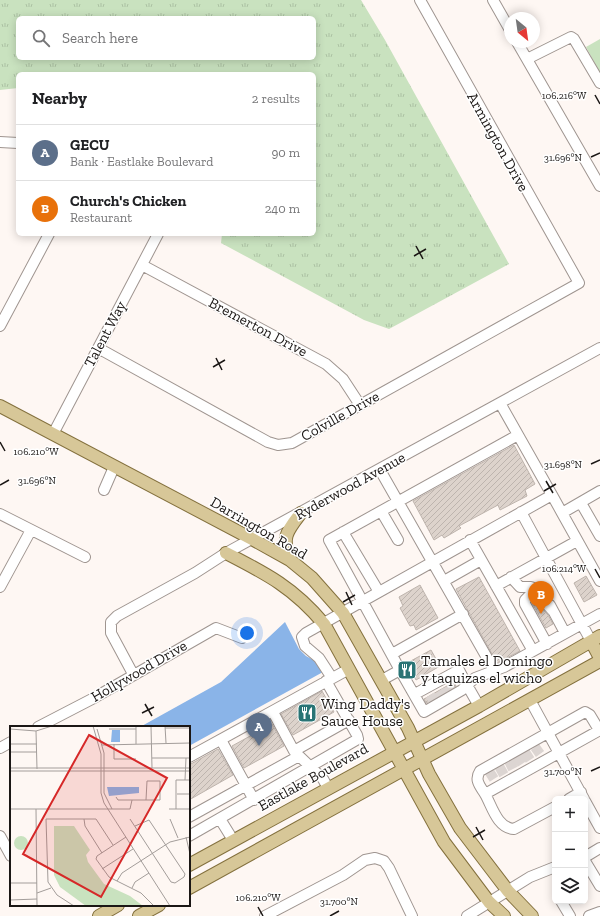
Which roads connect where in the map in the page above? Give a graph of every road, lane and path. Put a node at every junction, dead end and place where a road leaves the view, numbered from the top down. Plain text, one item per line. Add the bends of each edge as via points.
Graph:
1 (420, 0) edge
2 (493, 0) edge
3 (504, 19) edge
4 (521, 48) edge
5 (527, 59) junction
6 (600, 83) edge
7 (0, 142) edge
8 (16, 143) edge
9 (597, 174) edge
10 (600, 186) edge
11 (48, 236) edge
12 (157, 236) edge
13 (142, 265) junction
14 (578, 283) joint
15 (0, 326) edge
16 (98, 348) junction
17 (600, 348) edge
18 (500, 403) junction
19 (360, 405) junction
20 (0, 406) edge
21 (53, 434) junction
22 (518, 435) junction
23 (114, 467) junction
24 (380, 470) junction
25 (104, 490) dead end
26 (600, 492) edge
27 (552, 495) junction
28 (398, 501) junction
29 (581, 502) junction
30 (381, 511) junction
31 (521, 512) junction
32 (301, 513) junction
33 (562, 513) junction
34 (0, 514) edge
35 (31, 530) junction
36 (344, 532) junction
37 (600, 536) edge
38 (252, 539) junction
39 (398, 540) dead end
40 (470, 540) junction
41 (577, 541) junction
42 (226, 553) junction
43 (85, 557) dead end
44 (546, 558) junction
45 (290, 560) junction
46 (481, 560) junction
47 (432, 561) junction
48 (511, 578) junction
49 (444, 580) junction
50 (600, 581) edge
51 (496, 586) junction
52 (0, 587) edge
53 (379, 592) junction
54 (364, 601) junction
55 (553, 611) junction
56 (343, 613) junction
57 (463, 614) junction
58 (600, 614) edge
59 (324, 624) junction
60 (582, 624) junction
61 (565, 633) junction
62 (242, 638) dead end
63 (596, 639) edge
64 (547, 644) junction
65 (532, 651) junction
66 (392, 654) junction
67 (600, 658) edge
68 (600, 661) edge
69 (349, 669) junction
70 (400, 670) junction
71 (494, 670) junction
72 (133, 674) junction
73 (329, 680) junction
74 (382, 680) junction
75 (467, 685) junction
76 (441, 693) junction
77 (415, 694) junction
78 (530, 700) junction
79 (479, 706) junction
80 (272, 712) junction
81 (349, 720) junction
82 (54, 723) edge
83 (42, 726) edge
84 (600, 730) edge
85 (548, 732) junction
86 (221, 740) junction
87 (414, 741) junction
88 (10, 743) edge
89 (0, 748) edge
90 (394, 751) junction
91 (538, 751) junction
92 (558, 752) junction
93 (297, 753) junction
94 (190, 756) edge
95 (423, 760) junction
96 (520, 761) junction
97 (311, 767) junction
98 (404, 770) junction
99 (502, 771) junction
100 (492, 776) junction
101 (246, 785) junction
102 (328, 788) junction
103 (485, 794) junction
104 (582, 796) edge
105 (254, 800) junction
106 (588, 806) edge
107 (552, 809) edge
108 (190, 816) edge
109 (220, 819) junction
110 (600, 828) edge
111 (190, 835) edge
112 (0, 836) edge
113 (233, 840) junction
114 (600, 848) edge
115 (10, 854) edge
116 (588, 855) edge
117 (243, 858) junction
118 (190, 864) edge
119 (552, 868) edge
120 (588, 868) edge
121 (600, 886) edge
122 (190, 887) edge
123 (508, 891) junction
124 (489, 902) junction
125 (563, 904) edge
126 (112, 906) edge
127 (157, 906) edge
128 (600, 912) edge
129 (99, 916) edge
130 (139, 916) edge
131 (265, 916) edge
132 (412, 916) edge
133 (467, 916) edge
134 (504, 916) edge
135 (532, 916) edge
136 (570, 916) edge
137 (589, 916) edge

1 - 14 street, Armington Drive
2 - 3 street
4 - 5 street
5 - 6 street via 571,37
5 - 9 street
7 - 8 street
9 - 10 street
11 - 15 street
12 - 13 street, Talent Way
13 - 16 street, Talent Way
13 - 19 street, Bremerton Drive via 326,364 343,379
14 - 19 street, Colville Drive
16 - 19 street, Colville Drive via 273,444 292,443
16 - 21 street, Talent Way
17 - 18 street, Ryderwood Avenue
18 - 22 street
18 - 24 street, Ryderwood Avenue
20 - 21 main road, Darrington Road
21 - 23 main road, Darrington Road
22 - 27 street
22 - 28 street
23 - 25 street
23 - 38 main road, Darrington Road
24 - 28 street
24 - 32 street, Ryderwood Avenue
26 - 29 street
27 - 31 street
27 - 33 street
28 - 30 street
28 - 47 street
29 - 33 street
29 - 37 street
30 - 36 street
30 - 39 street
31 - 40 street
31 - 44 street
32 - 38 street, Ryderwood Avenue
32 - 45 main road via 286,535 285,543
33 - 41 street
34 - 35 street
35 - 43 street
35 - 52 street
36 - 53 street
36 - 54 street via 329,540
38 - 42 street, Ryderwood Avenue
38 - 45 main road, Darrington Road
40 - 46 street
40 - 47 street
41 - 44 street
41 - 50 street
42 - 59 main road via 283,584 311,608
42 - 72 street, Ryderwood Avenue via 112,620 111,633
44 - 48 street
44 - 60 street
45 - 56 main road, Darrington Road via 312,578
46 - 49 street
46 - 51 street
47 - 49 street
47 - 53 street
48 - 51 street
48 - 55 street via 520,587 538,589
49 - 57 street
51 - 65 street
53 - 54 street
54 - 56 street
54 - 66 street
55 - 61 street
55 - 64 street via 537,594 532,593 525,600
56 - 59 street
56 - 74 main road, Darrington Road
57 - 66 street
57 - 71 street
58 - 60 street
59 - 69 main road
59 - 73 street via 306,633 302,639 305,646 319,658
60 - 61 street
60 - 63 street
61 - 64 street
62 - 72 street, Hollywood Drive via 216,628
63 - 67 main road
63 - 79 main road, Eastlake Boulevard
64 - 65 street
65 - 71 street
66 - 70 street
68 - 78 main road
69 - 73 street
69 - 90 main road
70 - 74 street
70 - 77 street
71 - 75 street via 475,678
72 - 82 street, Hollywood Drive
73 - 80 street
73 - 81 street
74 - 87 main road, Darrington Road
75 - 76 street
75 - 76 street via 459,670
75 - 79 street
76 - 77 street
76 - 77 street via 424,712
78 - 85 street
78 - 95 main road
79 - 87 main road, Eastlake Boulevard
80 - 86 street
80 - 93 street
81 - 93 street
81 - 97 street via 358,739
82 - 83 street, Hollywood Drive
84 - 85 street via 585,712
84 - 92 street
85 - 91 street
85 - 92 street
86 - 94 street
86 - 101 street
87 - 90 main road, Eastlake Boulevard
87 - 95 main road, Darrington Road
88 - 89 street
90 - 98 main road
90 - 102 main road, Eastlake Boulevard
91 - 92 street
91 - 96 street
91 - 96 street
92 - 104 street
93 - 97 street
93 - 101 street
95 - 98 main road
95 - 123 main road, Darrington Road via 460,828
96 - 99 street
96 - 99 street
97 - 102 street
97 - 105 street
98 - 117 main road
98 - 124 main road via 444,842
99 - 100 street
99 - 100 street
100 - 103 street
100 - 103 street via 480,771 477,776
101 - 105 street
101 - 108 street
102 - 113 main road, Eastlake Boulevard
103 - 107 street via 501,824 508,828 514,829
105 - 109 street
106 - 110 street
109 - 111 street
109 - 113 street
112 - 115 street
113 - 117 main road
113 - 118 main road, Eastlake Boulevard
114 - 116 street
117 - 122 main road
119 - 123 street via 530,877
120 - 121 street
123 - 124 street
123 - 135 main road, Darrington Road
124 - 133 street
124 - 134 main road
125 - 136 street
126 - 129 main road
127 - 130 main road
128 - 137 street
131 - 132 street via 339,877 365,860 375,858 384,861 389,868

